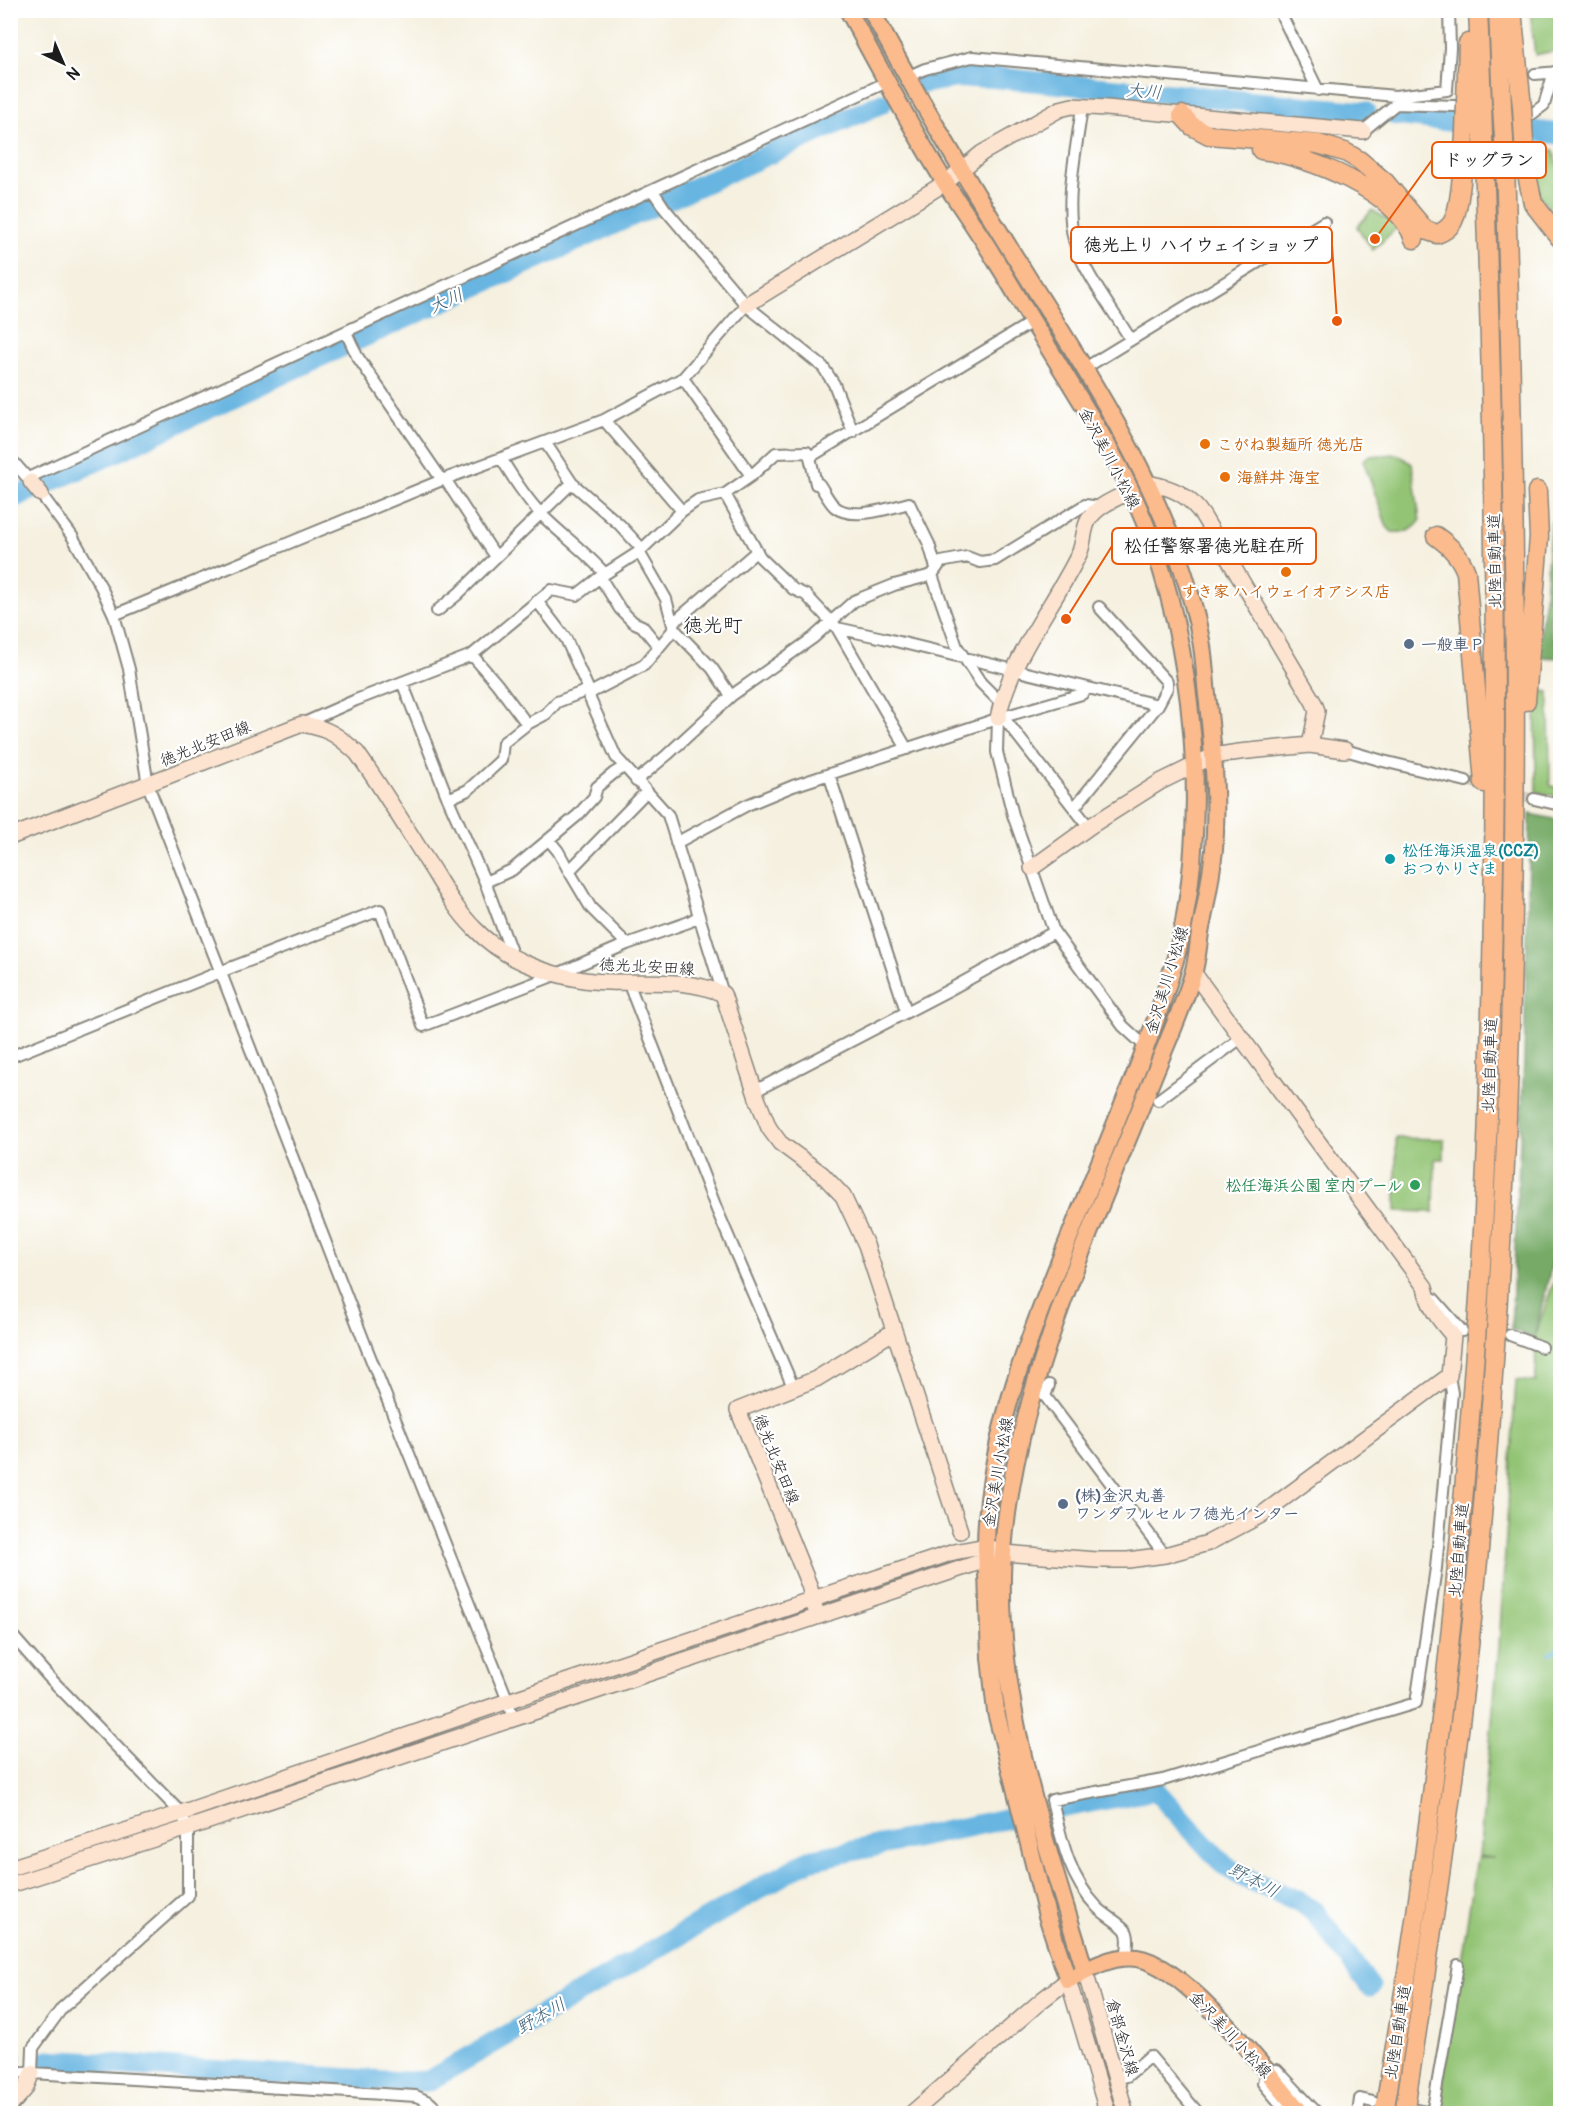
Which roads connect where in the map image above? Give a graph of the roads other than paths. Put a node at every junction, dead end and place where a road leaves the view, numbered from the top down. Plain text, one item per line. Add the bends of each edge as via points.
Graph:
1 (848, 10) edge
2 (871, 10) edge
3 (1279, 10) edge
4 (1449, 10) edge
5 (1468, 10) edge
6 (1478, 10) edge
7 (1498, 10) edge
8 (1512, 10) edge
9 (1557, 72) edge
10 (1535, 74) dead end
11 (907, 77) junction
12 (887, 82) junction
13 (1318, 90) junction
14 (1395, 100) junction
15 (1474, 102) junction
16 (1082, 107) junction
17 (1182, 115) junction
18 (1363, 131) joint
19 (960, 170) junction
20 (945, 183) junction
21 (654, 193) junction
22 (1324, 222) dead end
23 (1560, 238) edge
24 (1414, 239) dead end
25 (746, 305) junction
26 (1032, 322) junction
27 (1131, 340) junction
28 (350, 341) junction
29 (1085, 368) junction
30 (683, 378) junction
31 (604, 420) junction
32 (853, 432) junction
33 (545, 442) junction
34 (810, 457) junction
35 (10, 458) edge
36 (501, 458) junction
37 (751, 476) junction
38 (443, 479) junction
39 (29, 480) junction
40 (572, 483) junction
41 (1148, 483) junction
42 (1131, 491) junction
43 (1537, 491) dead end
44 (42, 494) joint
45 (724, 494) junction
46 (1101, 507) junction
47 (682, 511) junction
48 (540, 514) junction
49 (1436, 536) dead end
50 (641, 551) junction
51 (757, 551) junction
52 (496, 557) junction
53 (934, 572) junction
54 (602, 575) junction
55 (537, 601) junction
56 (1100, 608) dead end
57 (437, 611) dead end
58 (114, 615) junction
59 (834, 625) junction
60 (674, 626) junction
61 (659, 647) junction
62 (472, 655) junction
63 (963, 658) junction
64 (1013, 670) junction
65 (402, 682) junction
66 (1088, 688) junction
67 (590, 693) junction
68 (731, 696) junction
69 (1158, 705) junction
70 (1001, 713) junction
71 (302, 724) junction
72 (526, 724) junction
73 (1310, 745) junction
74 (907, 749) junction
75 (1345, 750) joint
76 (1213, 756) junction
77 (1195, 764) junction
78 (624, 767) junction
79 (829, 774) junction
80 (636, 781) junction
81 (1466, 781) tunnel mouth
82 (148, 785) junction
83 (646, 792) junction
84 (448, 799) junction
85 (1534, 799) tunnel mouth
86 (1560, 805) edge
87 (1074, 808) junction
88 (1089, 827) junction
89 (10, 837) edge
90 (549, 840) junction
91 (676, 843) junction
92 (1032, 868) junction
93 (569, 871) junction
94 (484, 882) junction
95 (699, 915) junction
96 (1054, 932) junction
97 (627, 944) junction
98 (513, 957) junction
99 (220, 972) junction
100 (1193, 972) junction
101 (555, 975) junction
102 (1492, 976) junction
103 (1512, 977) junction
104 (628, 982) junction
105 (723, 994) junction
106 (906, 1011) junction
107 (1241, 1038) junction
108 (1146, 1047) junction
109 (10, 1057) edge
110 (755, 1091) junction
111 (1158, 1100) dead end
112 (1429, 1303) junction
113 (1462, 1331) dead end
114 (893, 1332) junction
115 (1510, 1335) dead end
116 (1542, 1347) dead end
117 (1449, 1376) junction
118 (1048, 1385) dead end
119 (794, 1389) junction
120 (960, 1531) dead end
121 (986, 1553) junction
122 (1004, 1553) junction
123 (1164, 1555) junction
124 (813, 1599) junction
125 (817, 1617) junction
126 (10, 1633) edge
127 (508, 1701) junction
128 (513, 1720) junction
129 (181, 1813) junction
130 (188, 1828) junction
131 (10, 1868) edge
132 (10, 1885) edge
133 (1126, 1959) junction
134 (1458, 1965) dead end
135 (1084, 1971) junction
136 (1068, 1980) junction
137 (10, 2071) edge
138 (1266, 2071) junction
139 (32, 2073) junction
140 (1116, 2079) junction
141 (10, 2106) edge
142 (1378, 2108) edge
143 (1410, 2111) edge
144 (1283, 2112) edge
145 (1432, 2113) edge
146 (442, 2114) edge
147 (911, 2114) edge
148 (1108, 2114) edge
149 (1126, 2114) edge
150 (1200, 2114) edge
151 (1302, 2114) edge
152 (1318, 2114) edge
153 (1358, 2114) edge

1 - 12 main road, 金沢美川小松線
2 - 11 main road, 金沢美川小松線
3 - 13 street
4 - 14 street via 1447,90
5 - 15 highway
6 - 15 highway, 北陸自動車道
7 - 103 highway, 北陸自動車道, bridge via 1514,542
8 - 23 highway, bridge via 1527,175 1533,203
9 - 10 street
9 - 14 street via 1544,105 1532,114
11 - 13 street via 972,57
11 - 19 main road, 金沢美川小松線
12 - 20 main road, 金沢美川小松線
12 - 21 street via 732,152
13 - 14 street
14 - 18 street
15 - 17 highway, bridge via 1465,134 1455,218 1437,234 1425,230 1385,182 1345,152 1318,144 1209,135
15 - 102 highway, 北陸自動車道, bridge via 1484,136 1490,327 1495,731
16 - 17 street
16 - 19 street via 1048,115
16 - 27 street via 1072,190 1074,238 1081,260
17 - 18 street
17 - 24 highway via 1188,134 1202,143 1279,152 1329,169 1390,205
19 - 20 street
19 - 29 main road, 金沢美川小松線
20 - 25 street
20 - 26 main road, 金沢美川小松線
21 - 25 street
21 - 28 street
22 - 27 street
25 - 30 street
25 - 32 street via 823,367
26 - 32 street
26 - 42 main road, 金沢美川小松線
27 - 29 street
28 - 38 street
28 - 39 street
29 - 41 main road, 金沢美川小松線
30 - 31 street
30 - 37 street
31 - 33 street
31 - 47 street
32 - 34 street
33 - 36 street
33 - 40 street
34 - 37 street via 807,452 776,453
34 - 53 street via 816,484 836,508 852,513 873,512 909,503 929,544
35 - 39 street
36 - 38 street
36 - 48 street
37 - 45 street
38 - 52 street
38 - 58 street
39 - 44 street
40 - 48 street
40 - 50 street via 620,525
41 - 73 street via 1168,487 1184,496 1203,516 1314,704 1317,711
41 - 76 main road, 金沢美川小松線 via 1173,542 1198,631
42 - 46 street
42 - 77 main road, 金沢美川小松線 via 1172,610
43 - 103 highway via 1539,537 1525,716
44 - 58 street via 72,536
45 - 47 street via 698,500
45 - 51 street
46 - 53 street via 1085,505 995,560 980,562 968,557 941,562
46 - 64 street via 1088,520 1081,551
47 - 50 street
48 - 52 street
48 - 54 street via 590,556
49 - 102 highway via 1455,552 1466,572 1485,808
50 - 54 street
50 - 60 street via 666,599
51 - 59 street
51 - 60 street
52 - 57 street
53 - 59 street via 854,601
53 - 63 street
54 - 55 street via 577,595 551,590
54 - 61 street via 620,609 642,626
55 - 62 street
55 - 67 street via 566,639
56 - 69 street via 1167,682
58 - 82 street via 129,669
59 - 63 street
59 - 68 street
59 - 74 street
60 - 61 street
60 - 68 street
61 - 67 street via 644,665
62 - 65 street
62 - 72 street
63 - 64 street
63 - 70 street
64 - 66 street
64 - 70 street
65 - 71 street
65 - 84 street
66 - 69 street
66 - 70 street via 1082,694
67 - 72 street via 557,702 546,714
67 - 78 street via 609,744
68 - 80 street
69 - 87 street
70 - 74 street
70 - 87 street
70 - 92 street via 997,752
71 - 82 street, 徳光北安田線
71 - 98 street, 徳光北安田線 via 322,727 357,753 465,918
72 - 84 street via 503,743 501,760 468,790
73 - 75 street
73 - 76 street
74 - 79 street
75 - 81 street
76 - 77 street
76 - 100 main road, 金沢美川小松線 via 1214,847
77 - 88 street
77 - 108 main road, 金沢美川小松線 via 1184,925
78 - 80 street
78 - 90 street via 597,787 594,797 578,815
79 - 91 street via 747,805
79 - 106 street
80 - 83 street
82 - 89 street, 徳光北安田線
82 - 99 street
83 - 91 street via 668,815
83 - 93 street
84 - 94 street
85 - 86 street
87 - 88 street
88 - 92 street
90 - 93 street
90 - 94 street via 512,870
91 - 95 street
92 - 96 street
93 - 97 street via 591,908
94 - 98 street
95 - 97 street via 690,922
95 - 105 street
96 - 106 street
96 - 108 street via 1124,1026
97 - 101 street
98 - 101 street, 徳光北安田線
99 - 101 street via 380,910 423,1026
99 - 109 street
99 - 127 street
100 - 107 street
100 - 122 main road, 金沢美川小松線 via 1074,1268 1040,1368 1019,1445
101 - 104 street, 徳光北安田線
102 - 142 highway, 北陸自動車道 via 1476,1350 1458,1559 1415,1915
103 - 143 highway, 北陸自動車道 via 1496,1339 1478,1562
104 - 105 street, 徳光北安田線 via 692,984
104 - 119 street via 717,1210
105 - 110 street
106 - 110 street
107 - 111 street
107 - 112 street via 1425,1287
108 - 121 main road, 金沢美川小松線 via 1034,1325 996,1456
110 - 114 street via 769,1128 780,1143 822,1174 843,1196 866,1245
112 - 113 street via 1434,1299
112 - 117 street via 1453,1336
114 - 119 street, 徳光北安田線
114 - 120 street
115 - 116 street
117 - 123 street via 1245,1525 1208,1543
117 - 133 street via 1452,1393 1437,1556 1416,1703 1163,1780 1052,1800 1064,1847 1084,1892 1127,1933
118 - 123 street via 1045,1396
119 - 124 street, 徳光北安田線 via 738,1410
121 - 122 street
121 - 124 street via 954,1552
121 - 125 street via 973,1563
121 - 136 main road, 金沢美川小松線 via 996,1712 1047,1916
122 - 123 street via 1097,1560
122 - 135 main road, 金沢美川小松線 via 1002,1592 1012,1708 1035,1804
124 - 125 street, 徳光北安田線
124 - 127 street
125 - 128 street
126 - 129 street
127 - 128 street
127 - 129 street
128 - 130 street
129 - 130 street
129 - 131 street
130 - 132 street
130 - 139 street via 188,1896 62,2008 33,2048
133 - 135 main road, 金沢美川小松線 via 1100,1963
133 - 138 main road, 金沢美川小松線 via 1151,1962 1178,1979
134 - 145 street
135 - 136 main road, 金沢美川小松線
135 - 140 street, 倉部金沢線
136 - 147 street
136 - 148 street
137 - 139 street
138 - 144 street via 1263,2083
138 - 151 main road, 金沢美川小松線
138 - 152 street via 1277,2070
139 - 141 street
139 - 146 street via 416,2097
140 - 149 street, 倉部金沢線
140 - 150 street via 1127,2076 1150,2056
142 - 153 street via 1360,2099
143 - 145 street

